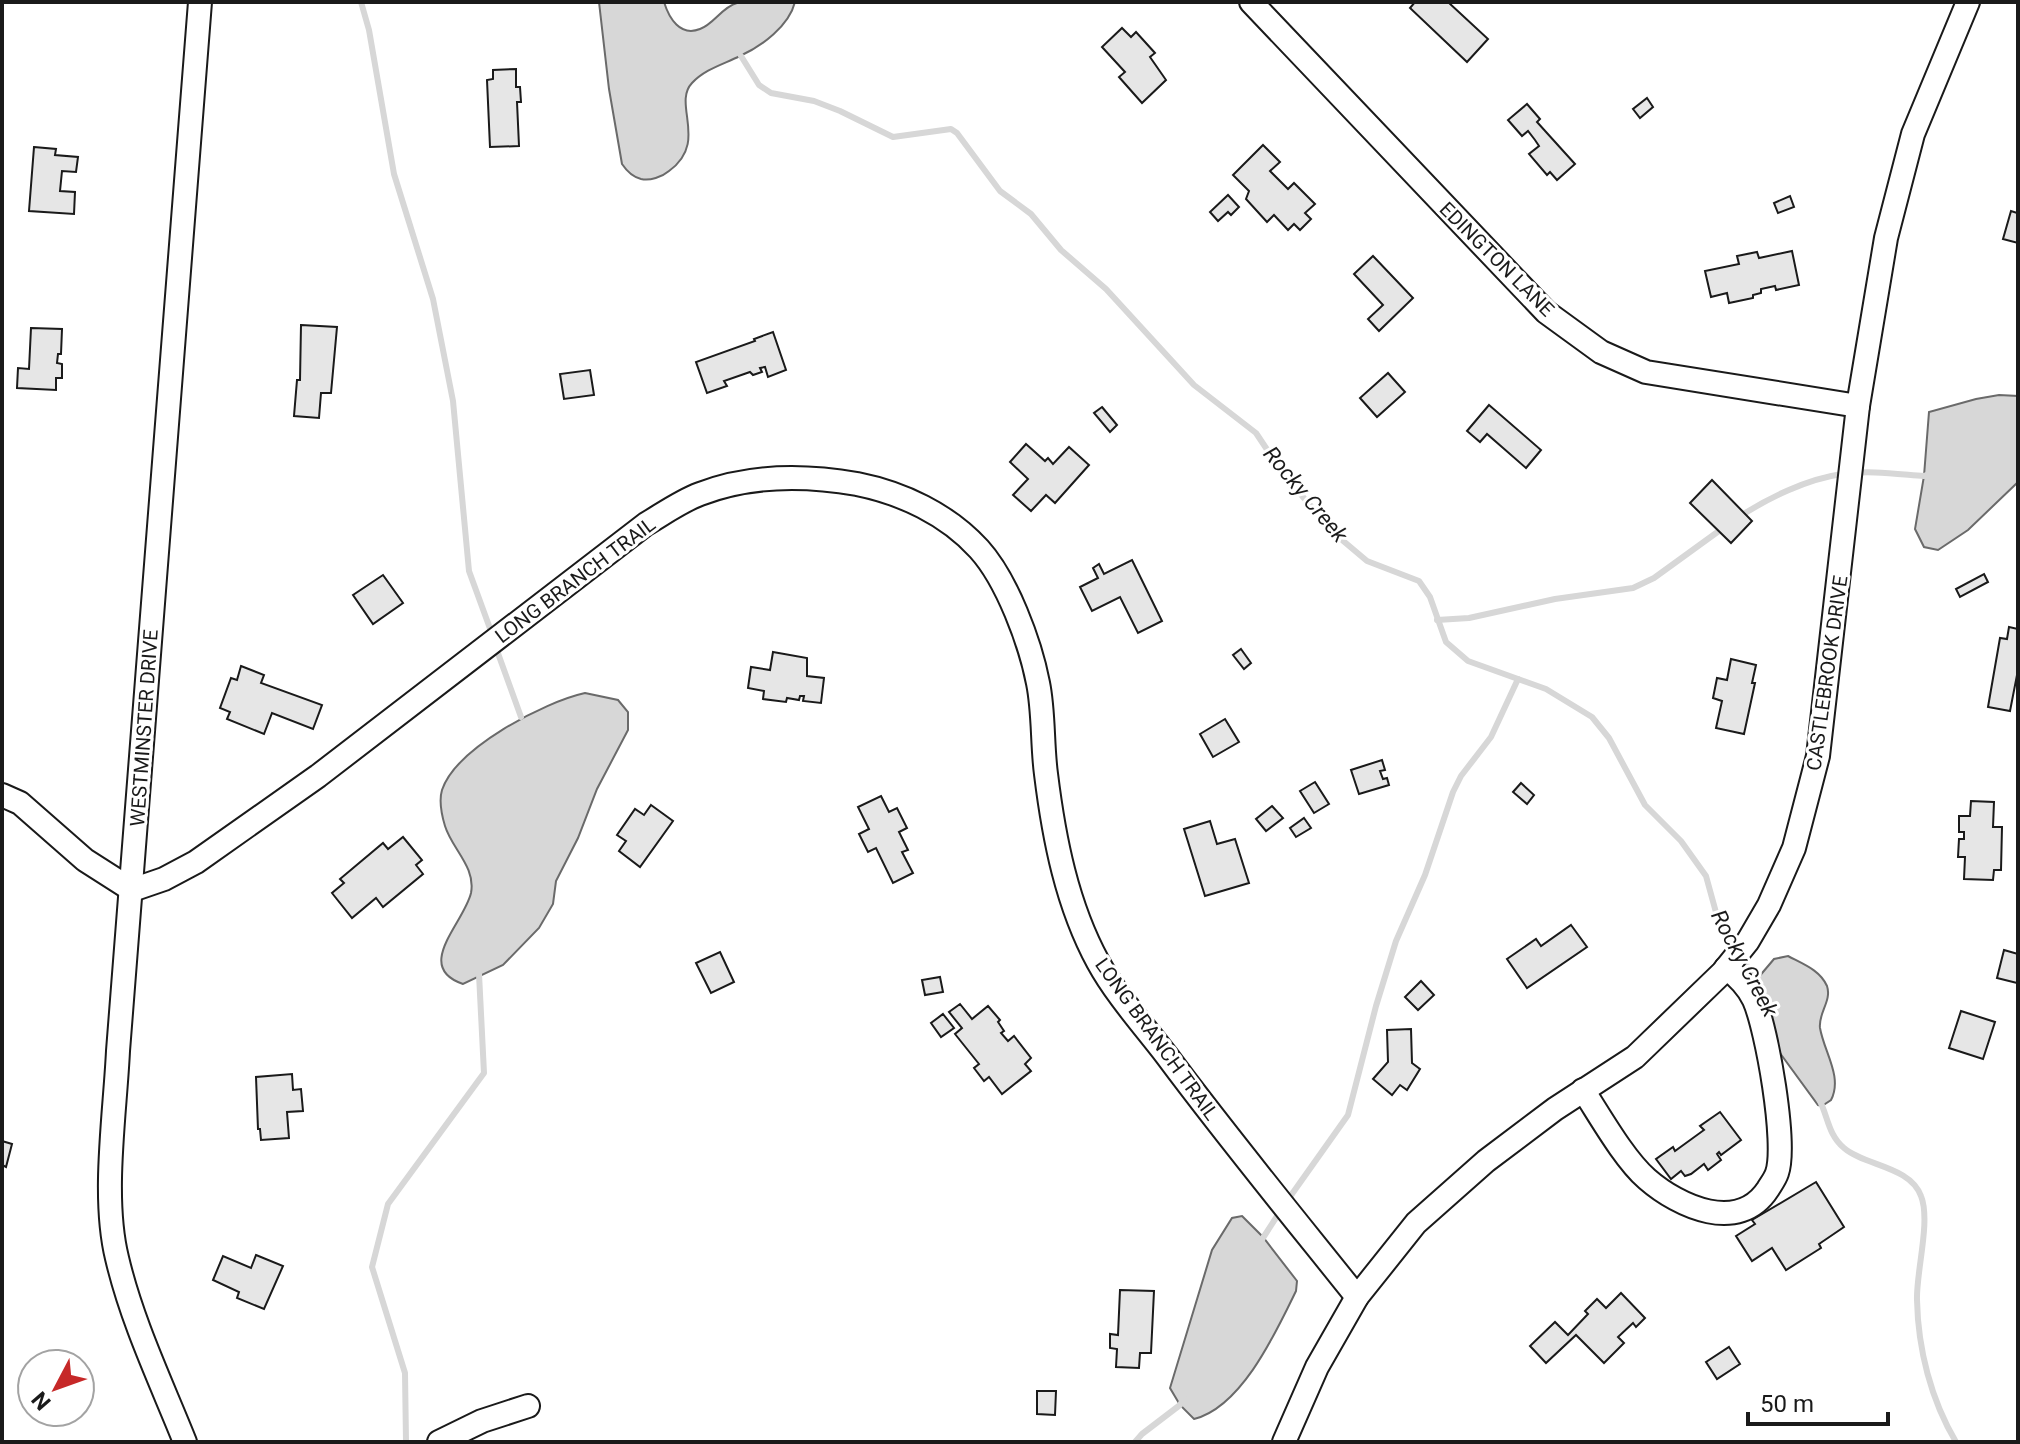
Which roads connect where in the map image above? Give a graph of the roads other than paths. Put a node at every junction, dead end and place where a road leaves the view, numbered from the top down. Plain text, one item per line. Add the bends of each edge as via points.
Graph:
1 (200, 2) edge
2 (1251, 2) edge
3 (1968, 2) edge
4 (1858, 406) junction
5 (2, 795) edge
6 (132, 890) junction
7 (1726, 968) junction
8 (1583, 1090) junction
9 (1357, 1297) junction
10 (528, 1406) dead end
11 (185, 1442) edge
12 (439, 1442) edge
13 (1284, 1442) edge

1 - 6 street, WESTMINSTER DRIVE
2 - 4 street, EDINGTON LANE via 1546,312 1601,352 1646,372
3 - 4 street, CASTLEBROOK DRIVE via 1913,134 1886,238
4 - 7 street, CASTLEBROOK DRIVE via 1818,756 1794,848 1769,905
5 - 6 street via 20,803 85,860
6 - 9 street, LONG BRANCH TRAIL via 209,854 646,524 696,495 776,479 825,478 885,490 936,513 979,549 1003,587 1038,683 1058,850 1073,908 1099,964
6 - 11 street, WESTMINSTER DRIVE via 118,1051 112,1213 116,1256 136,1322
7 - 8 street, CASTLEBROOK DRIVE via 1635,1057
7 - 8 street via 1754,1000 1774,1079 1777,1174 1759,1203 1732,1214 1704,1211 1673,1198 1645,1177
8 - 9 street, CASTLEBROOK DRIVE via 1432,1208
9 - 13 street, CASTLEBROOK DRIVE via 1317,1367
10 - 12 street

